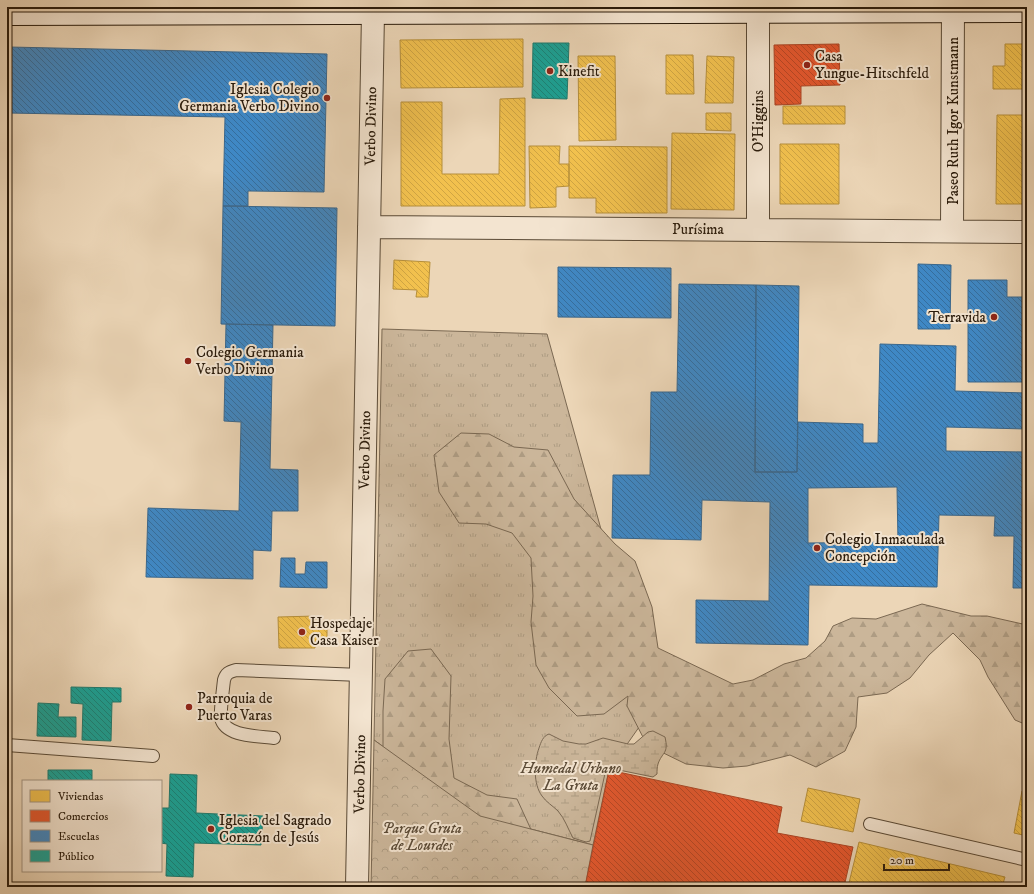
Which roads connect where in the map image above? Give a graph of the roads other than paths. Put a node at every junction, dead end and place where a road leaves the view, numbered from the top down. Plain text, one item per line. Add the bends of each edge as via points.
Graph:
1 (926, 7) edge
2 (958, 9) edge
3 (1027, 11) edge
4 (373, 12) junction
5 (758, 12) junction
6 (7, 14) edge
7 (369, 227) junction
8 (758, 230) junction
9 (952, 231) junction
10 (1027, 232) edge
11 (361, 675) junction
12 (274, 738) dead end
13 (7, 745) edge
14 (153, 756) dead end
15 (870, 824) dead end
16 (1027, 860) edge
17 (357, 887) edge

1 - 2 street
2 - 3 street
2 - 5 street
2 - 9 street, Paseo Ruth Igor Kunstmann
4 - 5 street
4 - 6 street
4 - 7 street, Verbo Divino
5 - 8 street, O'Higgins
7 - 8 street, Purísima
7 - 11 street, Verbo Divino
8 - 9 street, Purísima
9 - 10 street, Purísima
11 - 12 lane via 236,670 226,674 221,718 225,726 239,734
11 - 17 street, Verbo Divino
13 - 14 lane
15 - 16 lane

